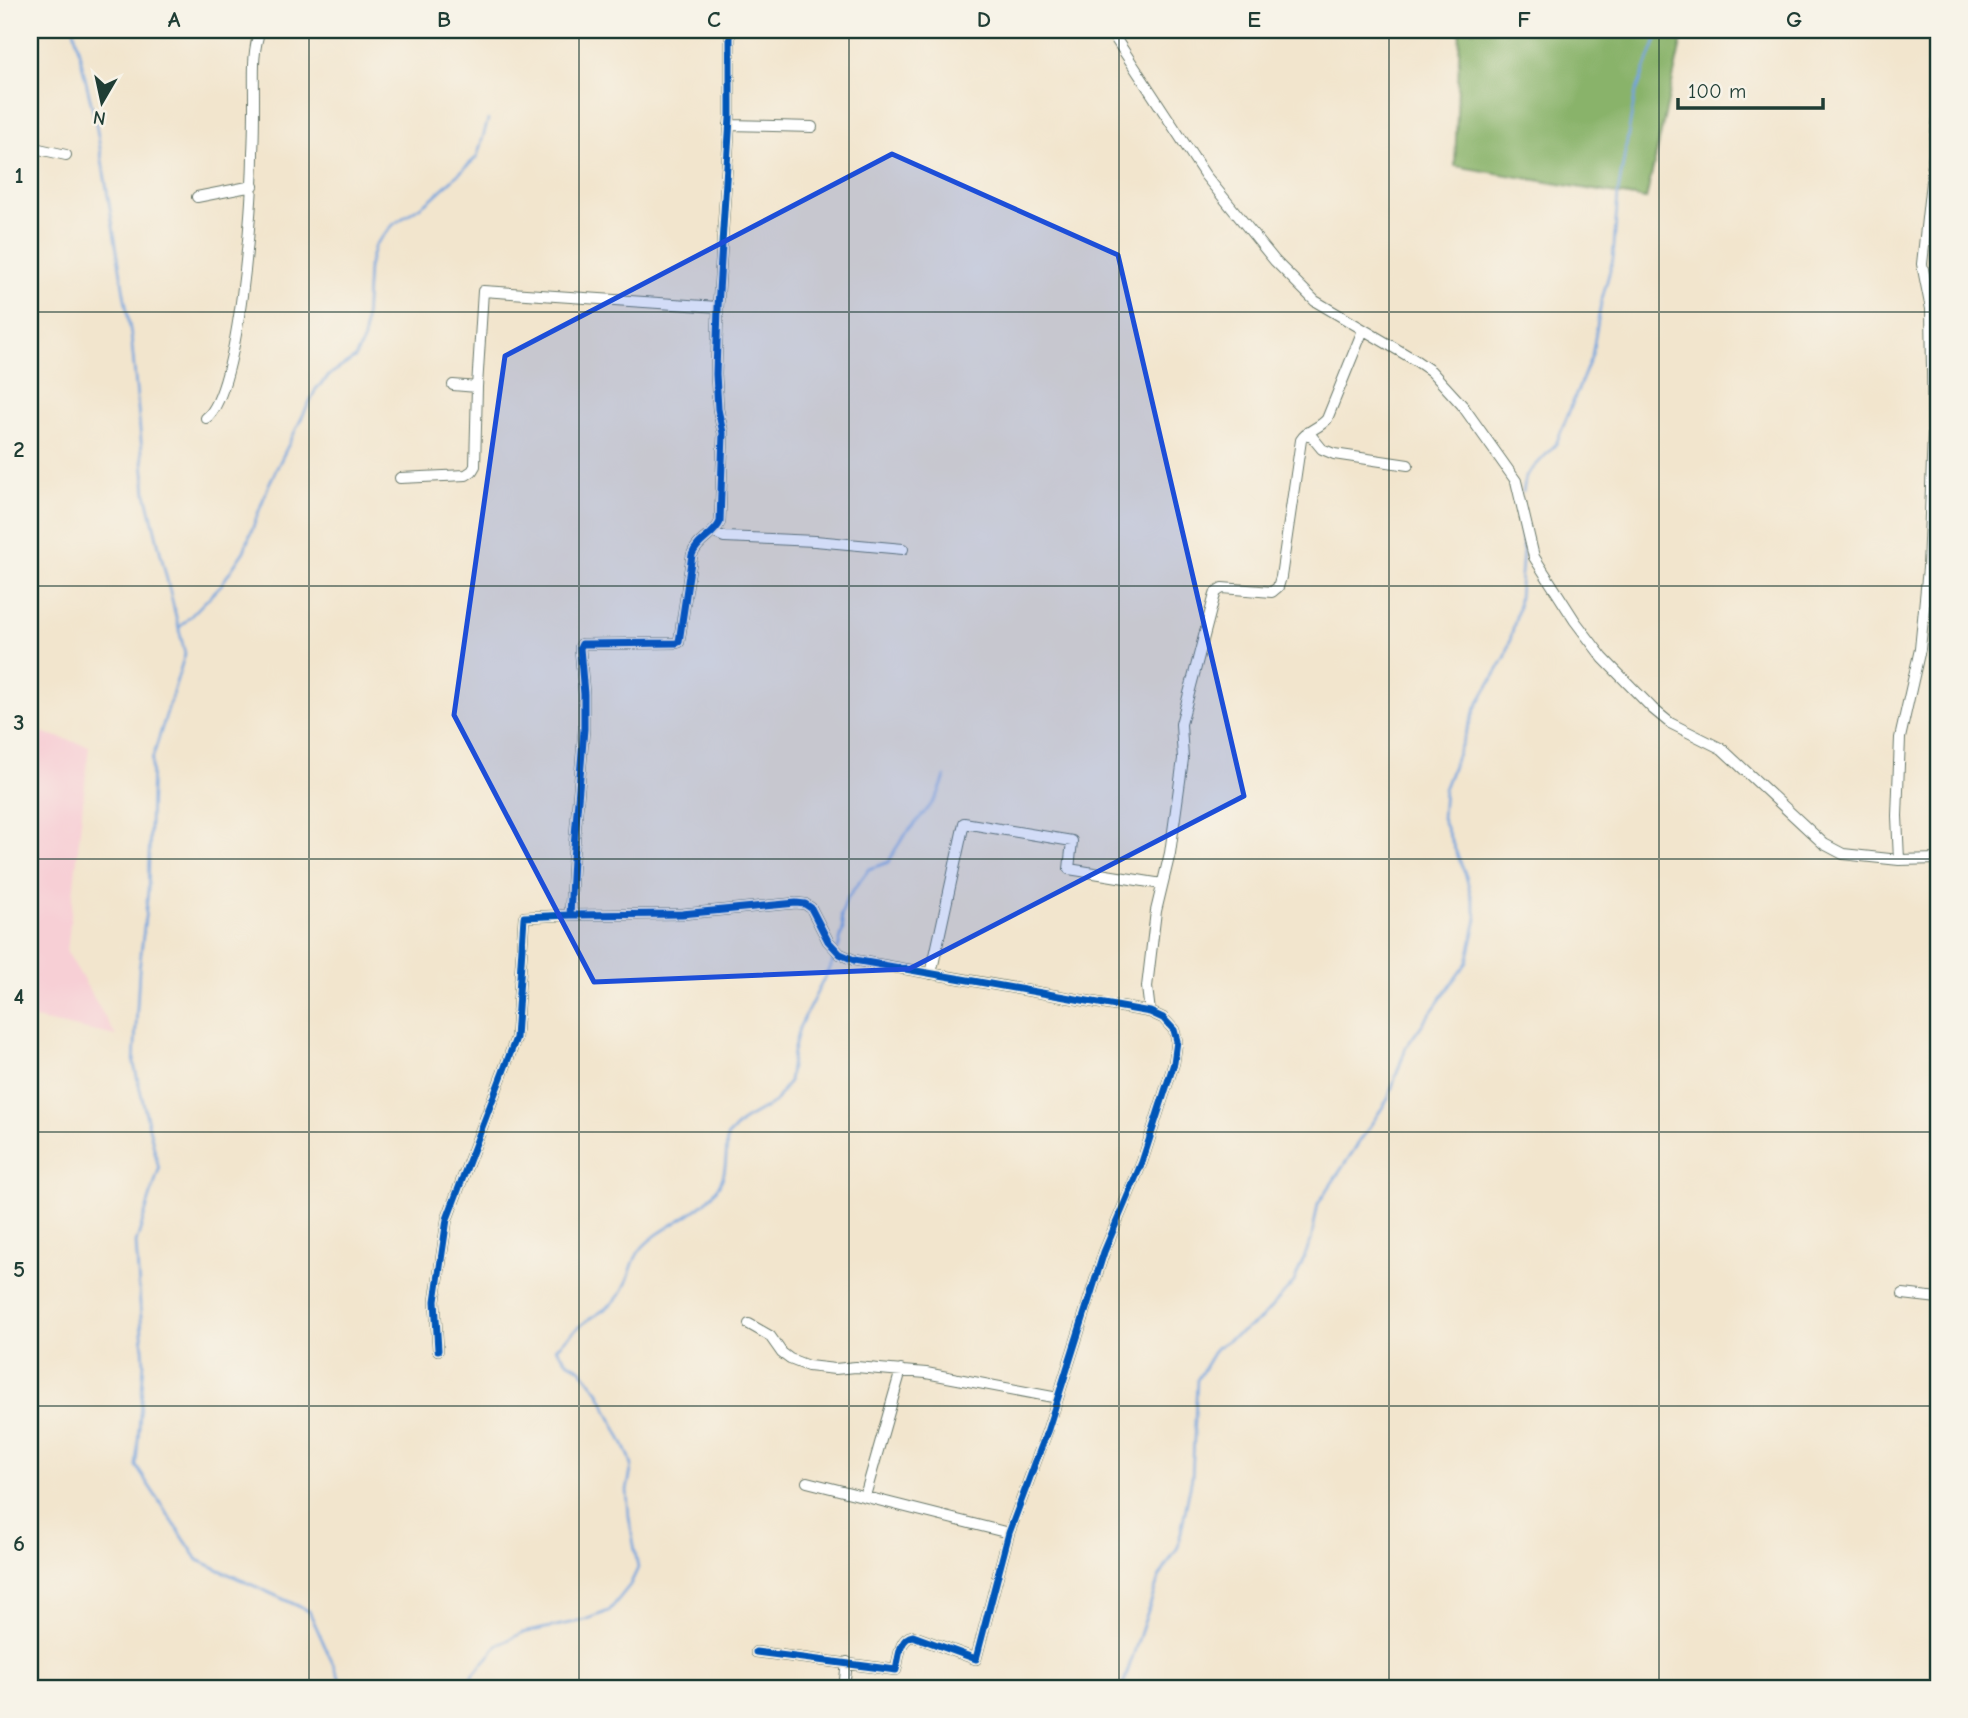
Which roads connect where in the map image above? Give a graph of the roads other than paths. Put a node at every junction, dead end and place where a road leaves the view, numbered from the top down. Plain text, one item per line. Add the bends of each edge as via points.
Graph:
1 (260, 30) edge
2 (730, 30) edge
3 (1111, 30) edge
4 (1938, 118) edge
5 (729, 125) junction
6 (813, 127) dead end
7 (30, 147) edge
8 (66, 155) dead end
9 (253, 186) junction
10 (197, 197) dead end
11 (718, 307) junction
12 (1363, 330) junction
13 (453, 385) dead end
14 (477, 387) junction
15 (206, 418) dead end
16 (1308, 432) junction
17 (1408, 465) dead end
18 (400, 478) dead end
19 (713, 532) junction
20 (903, 549) dead end
21 (1938, 859) edge
22 (1899, 860) junction
23 (1162, 884) junction
24 (570, 915) junction
25 (931, 974) junction
26 (1150, 1012) junction
27 (1903, 1294) dead end
28 (1938, 1298) edge
29 (749, 1324) dead end
30 (438, 1350) dead end
31 (901, 1370) junction
32 (1058, 1398) junction
33 (807, 1482) dead end
34 (865, 1496) junction
35 (1009, 1533) junction
36 (756, 1652) dead end
37 (847, 1662) junction
38 (844, 1688) edge

1 - 9 street via 254,57
2 - 5 street
3 - 12 street via 1205,176 1275,261 1315,301
4 - 22 street via 1922,264 1931,309 1928,568 1920,649 1900,738
5 - 6 street
5 - 11 street
7 - 8 street
9 - 10 street
9 - 15 street via 236,336 216,408
11 - 14 street via 482,291
11 - 19 street via 722,492 720,522
12 - 16 street via 1328,419
12 - 22 street via 1431,371 1462,405 1516,481 1534,557 1574,621 1653,709 1670,723 1722,749 1824,844 1843,854
13 - 14 street
14 - 18 street via 472,471
16 - 17 street via 1322,449 1334,454
16 - 23 street via 1299,447 1278,587 1272,592 1222,589 1214,598 1181,724 1180,784
19 - 20 street via 724,537
19 - 24 street via 692,555 679,642 582,644 580,648 584,729
21 - 22 street
23 - 25 street via 1069,869 1072,841 964,822
23 - 26 street via 1147,987
24 - 25 street via 682,914 805,904 841,954
24 - 30 street via 524,917 516,1038 447,1219 435,1301
25 - 26 street
26 - 32 street via 1174,1030 1174,1063 1142,1162 1104,1252
27 - 28 street
29 - 31 street via 800,1363 835,1369
31 - 32 street
31 - 34 street
32 - 35 street
33 - 34 street
34 - 35 street
35 - 37 street via 975,1660 907,1636 896,1670
36 - 37 street
37 - 38 street

